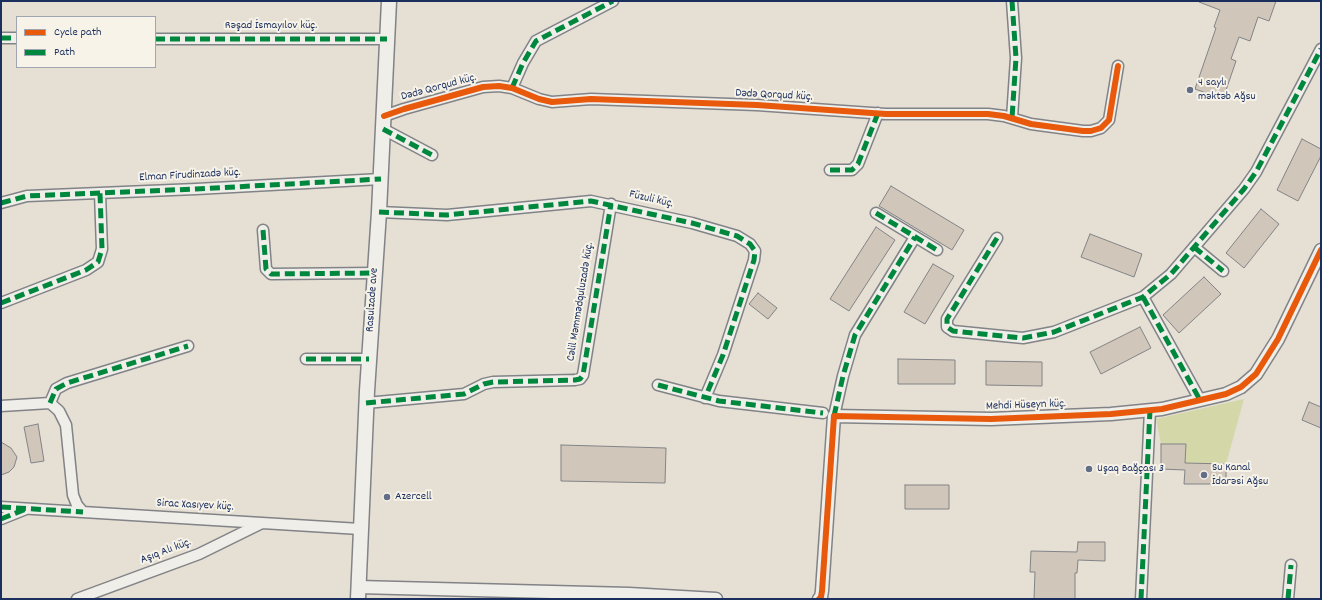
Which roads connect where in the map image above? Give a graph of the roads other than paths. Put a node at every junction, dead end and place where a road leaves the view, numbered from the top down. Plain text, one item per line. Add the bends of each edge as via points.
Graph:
1 (389, 1) edge
2 (612, 1) edge
3 (1012, 1) edge
4 (1, 38) edge
5 (16, 38) edge
6 (156, 39) edge
7 (387, 39) junction
8 (1321, 49) edge
9 (1118, 66) dead end
10 (512, 88) junction
11 (878, 113) junction
12 (1012, 118) junction
13 (383, 123) junction
14 (432, 155) dead end
15 (830, 170) dead end
16 (381, 179) junction
17 (100, 193) junction
18 (1, 203) edge
19 (611, 204) junction
20 (379, 212) junction
21 (876, 213) dead end
22 (263, 230) dead end
23 (915, 237) junction
24 (997, 238) dead end
25 (1194, 248) junction
26 (937, 250) dead end
27 (1321, 250) edge
28 (1223, 271) dead end
29 (375, 273) junction
30 (1142, 297) junction
31 (1, 303) edge
32 (188, 346) dead end
33 (306, 359) dead end
34 (369, 359) junction
35 (658, 385) dead end
36 (706, 398) junction
37 (1200, 400) junction
38 (50, 403) junction
39 (366, 403) junction
40 (1, 406) edge
41 (1150, 410) junction
42 (829, 415) junction
43 (1, 507) edge
44 (28, 508) junction
45 (83, 512) junction
46 (1, 519) edge
47 (262, 523) junction
48 (360, 529) junction
49 (1291, 565) dead end
50 (358, 593) edge
51 (77, 599) edge
52 (716, 599) edge
53 (819, 599) edge
54 (1141, 599) edge
55 (1288, 599) edge

1 - 7 main road, Rasulzade ave
2 - 10 street via 536,41
3 - 12 street via 1016,58
4 - 5 street
6 - 7 street, Rəşad İsmayılov küç.
7 - 13 main road, Rasulzade ave
8 - 25 street via 1256,172
9 - 12 street, Dədə Qorqud küç. via 1109,120 1101,128 1083,131 1032,124
10 - 11 street, Dədə Qorqud küç. via 552,102 591,99 757,105
10 - 13 street, Dədə Qorqud küç. via 483,87 404,109
11 - 12 street, Dədə Qorqud küç. via 988,114
11 - 15 street via 858,164 852,170
13 - 14 street
13 - 16 main road, Rasulzade ave
16 - 17 street, Elman Firudinzadə küç.
16 - 20 main road, Rasulzade ave
17 - 18 street, Elman Firudinzadə küç. via 27,196
17 - 31 street via 102,249 98,262 86,270
19 - 20 street, Füzuli küç. via 591,201 447,215
19 - 36 street, Füzuli küç. via 737,236 755,250 723,355
19 - 39 street, Cəlil Məmmədquluzadə küç. via 583,375 580,379 493,382 464,394
20 - 29 main road, Rasulzade ave
21 - 23 street
22 - 29 street via 266,269 270,274
23 - 26 street
23 - 42 street via 855,335
24 - 30 street via 947,319 947,327 953,331 1023,338 1054,332
25 - 28 street
25 - 30 street via 1171,274
27 - 37 street, Mehdi Hüseyn küç. via 1278,339 1256,374 1241,387 1226,394
29 - 34 main road, Rasulzade ave
30 - 37 street
32 - 38 street via 67,383 56,389
33 - 34 street
34 - 39 main road, Rasulzade ave
35 - 36 street
36 - 42 street
37 - 41 street, Mehdi Hüseyn küç.
38 - 40 street
38 - 45 street via 60,411 66,425 73,495
39 - 48 main road, Rasulzade ave
41 - 42 street, Mehdi Hüseyn küç. via 990,419
41 - 54 street
42 - 53 street via 822,591
43 - 44 street, Sirac Xasıyev küç.
44 - 45 street, Sirac Xasıyev küç.
44 - 46 street, Sirac Xasıyev küç.
45 - 47 street, Sirac Xasıyev küç.
47 - 48 street, Sirac Xasıyev küç.
47 - 51 street, Aşıq Alı küç. via 199,554
48 - 50 main road, Rasulzade ave
49 - 55 street
50 - 52 street via 629,594

